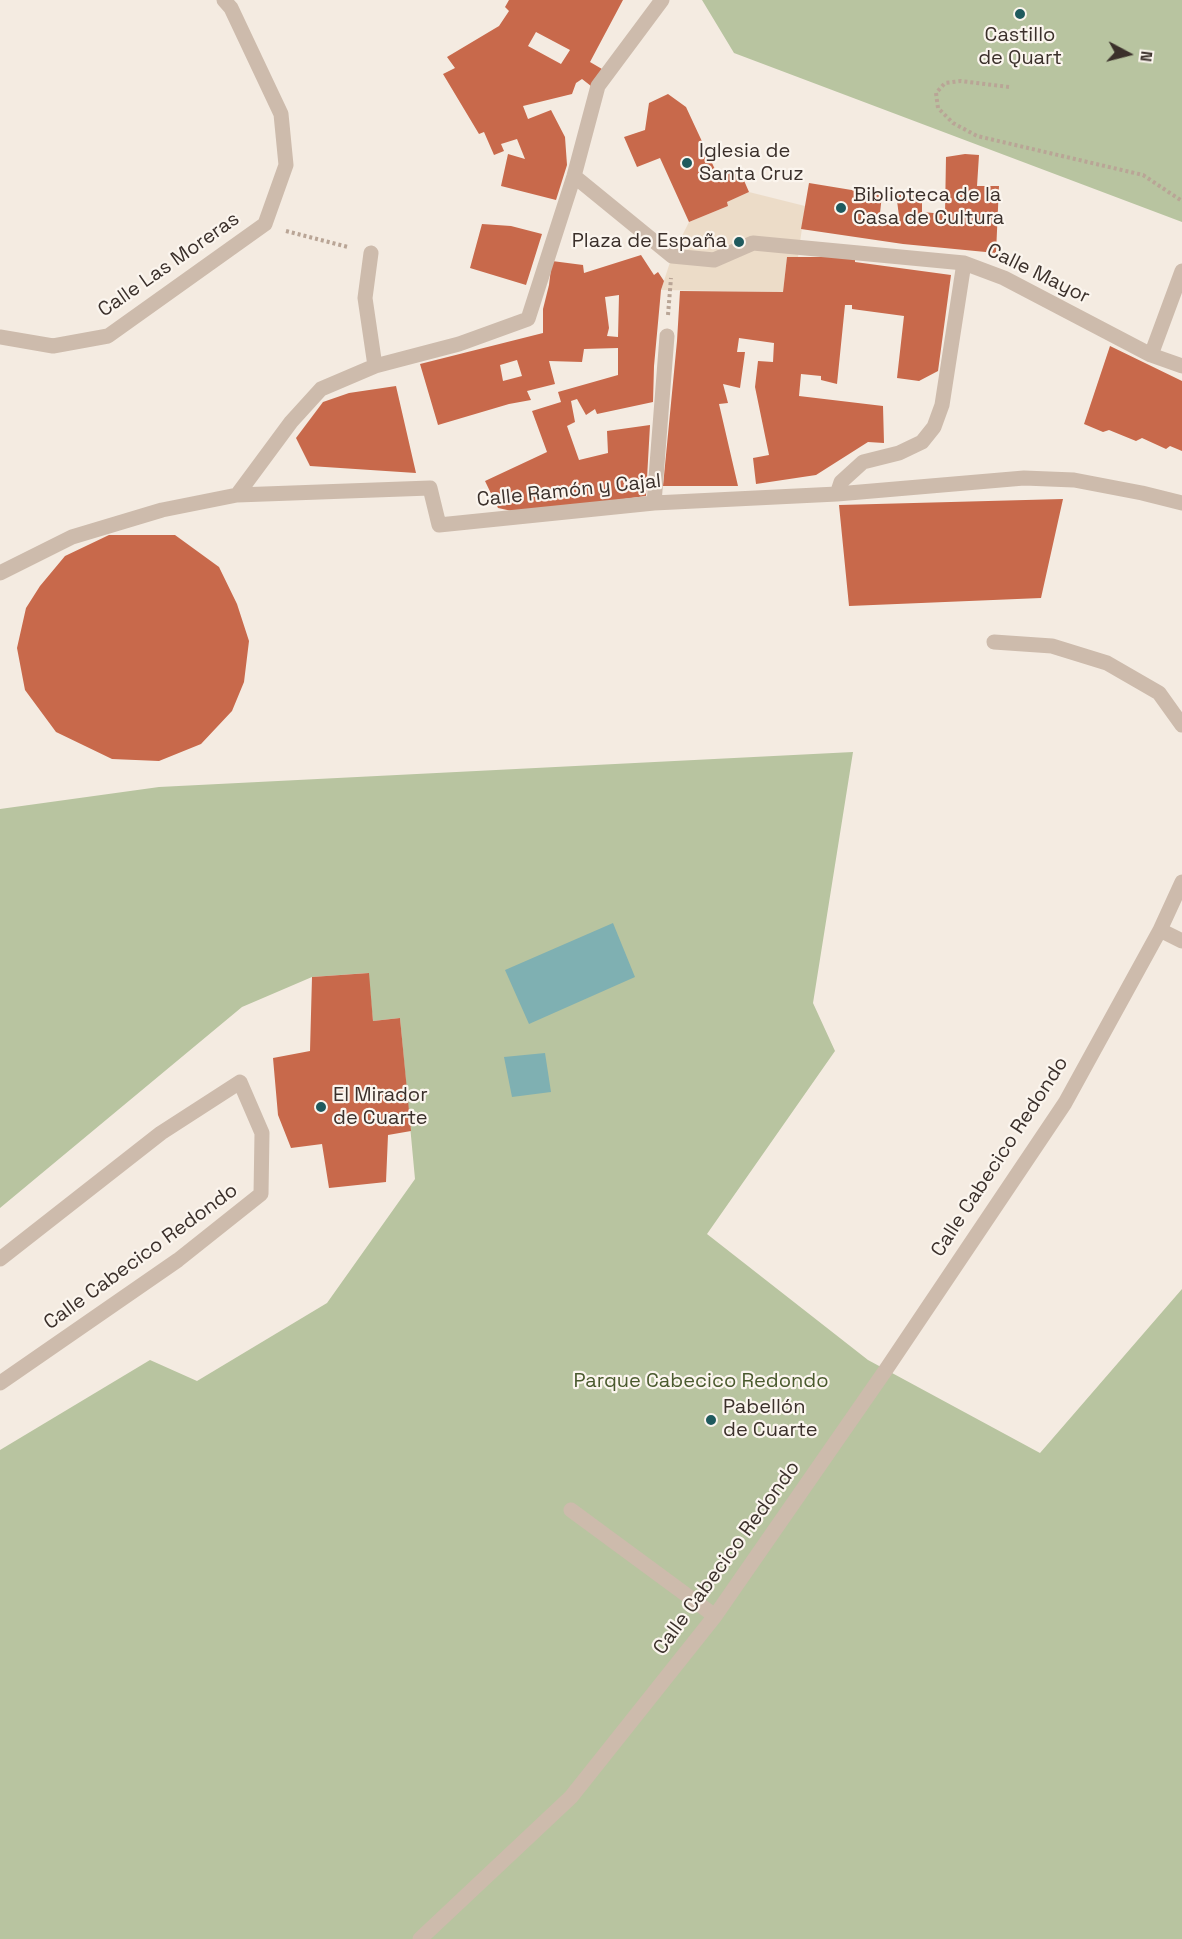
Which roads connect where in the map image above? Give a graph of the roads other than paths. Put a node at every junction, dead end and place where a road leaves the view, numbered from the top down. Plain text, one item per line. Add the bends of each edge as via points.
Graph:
1 (224, 0) edge
2 (662, 0) edge
3 (574, 176) junction
4 (371, 253) road end
5 (964, 263) junction
6 (1182, 272) edge
7 (667, 336) road end
8 (0, 337) edge
9 (1151, 355) junction
10 (375, 366) junction
11 (1182, 366) edge
12 (837, 494) junction
13 (237, 495) junction
14 (654, 503) junction
15 (1182, 503) edge
16 (0, 573) edge
17 (994, 642) dead end
18 (1182, 725) edge
19 (1182, 882) edge
20 (1160, 930) junction
21 (1182, 941) edge
22 (0, 1259) edge
23 (0, 1383) edge
24 (572, 1510) dead end
25 (715, 1616) junction
26 (420, 1939) edge

1 - 8 street, Calle Las Moreras via 281,114 286,165 265,225 108,336 53,346
2 - 3 street via 598,86
3 - 5 street, Calle Mayor via 672,256 714,260 753,243
3 - 10 street via 528,319 459,344
4 - 10 street via 365,298
5 - 9 street, Calle Mayor via 1004,278
5 - 12 street via 942,405 934,427 922,442 899,453 863,462 841,482
6 - 9 street
7 - 14 street
9 - 11 street, Calle Mayor
10 - 13 street via 321,389 291,422
12 - 14 street, Calle Ramón y Cajal
12 - 15 street, Calle Ramón y Cajal via 1024,478 1074,480
13 - 14 street, Calle Ramón y Cajal via 430,488 439,525
13 - 16 street, Calle Ramón y Cajal via 162,510 72,537
17 - 18 street via 1052,646 1107,663 1159,693
19 - 20 street, Calle Cabecico Redondo
20 - 21 street
20 - 25 street, Calle Cabecico Redondo via 1065,1103
22 - 23 street, Calle Cabecico Redondo via 161,1133 240,1083 262,1132 261,1194 178,1260
24 - 25 street
25 - 26 street, Calle Cabecico Redondo via 572,1797

